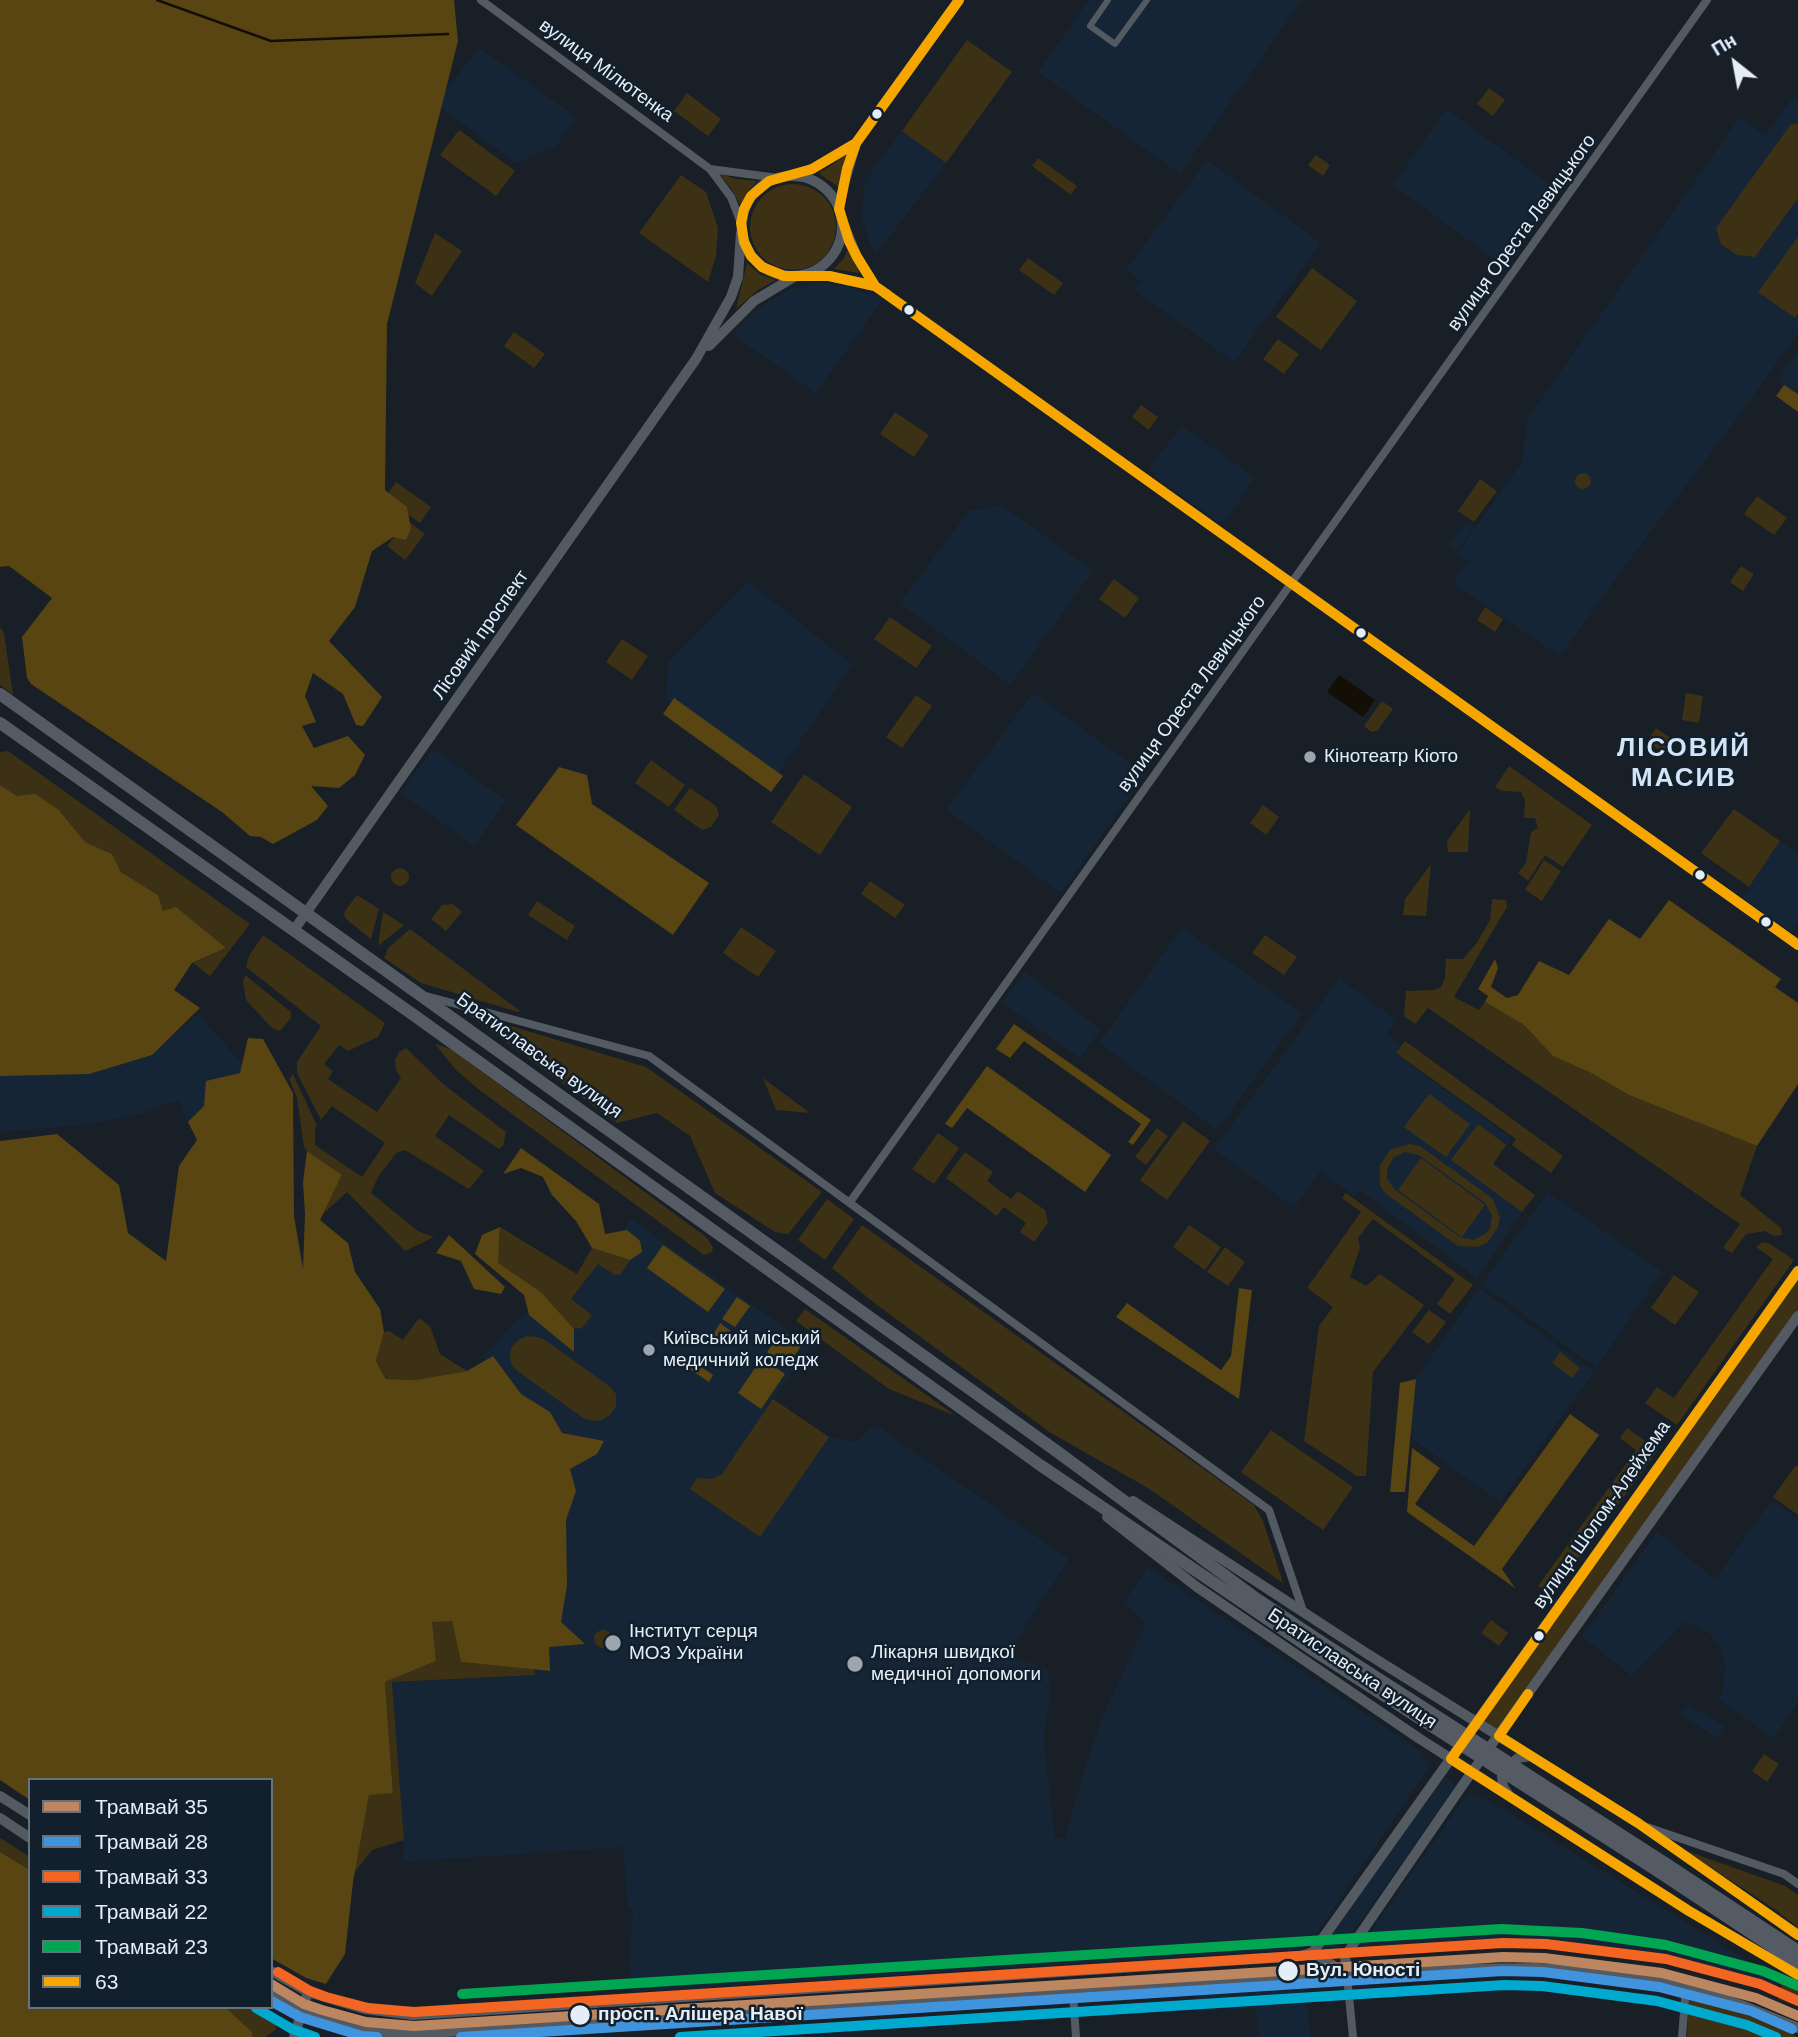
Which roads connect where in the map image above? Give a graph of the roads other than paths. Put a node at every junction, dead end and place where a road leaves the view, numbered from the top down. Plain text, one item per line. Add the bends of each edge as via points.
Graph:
1 (481, 0) edge
2 (958, 0) edge
3 (1108, 0) edge
4 (1147, 0) edge
5 (1707, 0) edge
6 (856, 143) junction
7 (710, 169) junction
8 (794, 176) junction
9 (778, 177) junction
10 (840, 213) junction
11 (741, 228) junction
12 (798, 276) junction
13 (875, 286) junction
14 (696, 359) junction
15 (1290, 582) junction
16 (0, 694) edge
17 (0, 723) edge
18 (305, 914) junction
19 (294, 930) junction
20 (1798, 945) edge
21 (419, 994) junction
22 (849, 1202) junction
23 (1798, 1270) edge
24 (1798, 1317) edge
25 (1055, 1450) junction
26 (1040, 1465) junction
27 (1303, 1611) junction
28 (1316, 1645) junction
29 (1442, 1701) junction
30 (1477, 1722) junction
31 (1499, 1736) junction
32 (1421, 1739) junction
33 (1530, 1756) junction
34 (1451, 1759) junction
35 (1472, 1773) junction
36 (0, 1796) edge
37 (1510, 1796) junction
38 (28, 1814) edge
39 (0, 1818) edge
40 (1638, 1824) junction
41 (28, 1837) edge
42 (1662, 1868) junction
43 (1798, 1884) edge
44 (1798, 1935) edge
45 (1798, 1951) edge
46 (1313, 1952) junction
47 (1798, 1964) edge
48 (273, 1972) edge
49 (1798, 1975) edge
50 (1348, 1976) junction
51 (1686, 1986) junction
52 (308, 1992) junction
53 (1073, 1993) junction
54 (273, 1996) edge
55 (302, 2011) junction
56 (1798, 2028) edge
57 (294, 2037) edge
58 (1076, 2037) edge
59 (1353, 2037) edge
60 (1682, 2037) edge

1 - 7 street, вулиця Мілютенка
2 - 6 street
3 - 4 street via 1090,26 1115,44
5 - 15 street, вулиця Ореста Левицького
6 - 8 street
6 - 10 street
7 - 9 street, вулиця Мілютенка
7 - 11 street, вулиця Мілютенка via 732,197
8 - 9 street
8 - 10 street via 821,185
9 - 11 street via 751,196
10 - 12 street via 839,243 833,256
10 - 13 street via 857,257
11 - 12 street via 751,256 762,267 775,274
11 - 14 street, Лісовий проспект via 738,277
12 - 13 street via 829,276
12 - 14 street, Лісовий проспект via 746,308
13 - 15 street
14 - 18 street, Лісовий проспект
15 - 20 street
15 - 22 street, вулиця Ореста Левицького
16 - 18 main road, Братиславська вулиця
17 - 19 main road, Братиславська вулиця
18 - 19 street, Лісовий проспект
18 - 21 main road, Братиславська вулиця
19 - 26 main road, Братиславська вулиця
21 - 22 street via 649,1056
21 - 25 main road, Братиславська вулиця
22 - 27 street via 1269,1510
23 - 30 street, вулиця Шолом-Алейхема
24 - 31 street
25 - 27 street, Братиславська вулиця
25 - 28 main road, Братиславська вулиця
26 - 28 main road, Братиславська вулиця
26 - 32 street, Братиславська вулиця via 1197,1587
27 - 29 street, Братиславська вулиця
28 - 42 main road, Братиславська вулиця, bridge
29 - 30 street, Братиславська вулиця
29 - 32 street via 1447,1717
30 - 31 street, Братиславська вулиця
30 - 34 street, вулиця Шолом-Алейхема
31 - 33 street, Братиславська вулиця
31 - 35 street
32 - 34 street, Братиславська вулиця
33 - 37 street via 1518,1758 1506,1768 1503,1787
33 - 40 street, Братиславська вулиця
34 - 35 street, Братиславська вулиця
34 - 46 street, вулиця Шолом-Алейхема
35 - 37 street, Братиславська вулиця
35 - 50 street via 1345,1957
36 - 38 street
37 - 49 street, Братиславська вулиця
39 - 41 street
40 - 43 street, Братиславська вулиця via 1784,1874
40 - 44 street, Братиславська вулиця
42 - 45 main road, Братиславська вулиця
42 - 47 main road, Братиславська вулиця
46 - 50 street
46 - 52 street via 413,2015 365,2009
48 - 52 street
50 - 51 street via 1536,1968 1584,1970
50 - 53 street
50 - 59 street
51 - 56 street
51 - 60 street
52 - 55 street
53 - 55 street via 415,2034 364,2029
53 - 58 street
54 - 55 street
55 - 57 street

